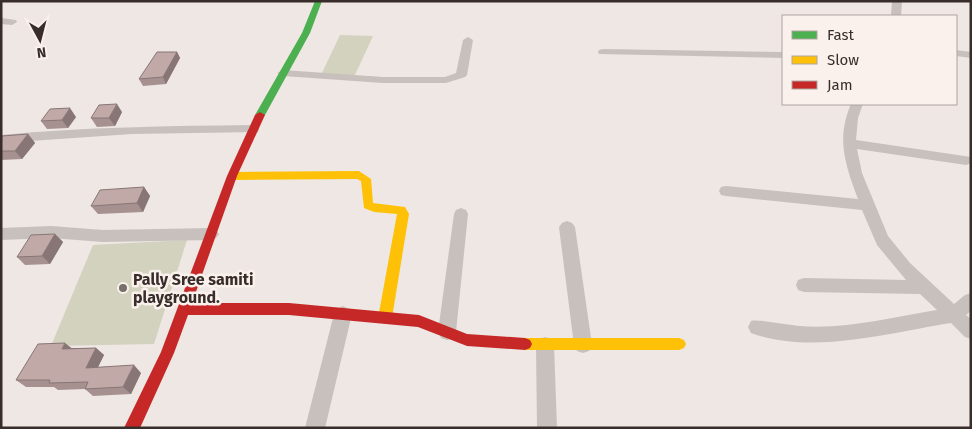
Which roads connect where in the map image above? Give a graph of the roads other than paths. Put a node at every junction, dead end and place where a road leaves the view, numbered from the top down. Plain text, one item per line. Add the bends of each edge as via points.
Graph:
1 (319, 1) edge
2 (896, 1) edge
3 (896, 15) edge
4 (468, 40) dead end
5 (603, 52) dead end
6 (957, 53) edge
7 (782, 55) edge
8 (971, 55) edge
9 (282, 73) junction
10 (857, 105) edge
11 (254, 129) junction
12 (1, 139) edge
13 (848, 143) junction
14 (966, 160) dead end
15 (232, 176) junction
16 (726, 191) dead end
17 (868, 205) junction
18 (462, 214) dead end
19 (567, 227) dead end
20 (1, 234) edge
21 (211, 234) junction
22 (804, 285) dead end
23 (925, 287) junction
24 (971, 300) edge
25 (183, 309) junction
26 (343, 314) junction
27 (954, 315) junction
28 (385, 318) junction
29 (757, 327) dead end
30 (971, 331) edge
31 (447, 332) junction
32 (679, 344) dead end
33 (545, 345) junction
34 (583, 345) junction
35 (132, 428) edge
36 (315, 428) edge
37 (547, 428) edge

1 - 9 street via 306,33
2 - 3 street
4 - 9 street via 463,69 456,78 360,80
5 - 7 street
6 - 8 street
9 - 11 street
10 - 13 street via 849,123
11 - 12 street via 132,130
11 - 15 street
13 - 14 street
13 - 17 street
15 - 21 street
15 - 28 street via 359,176 366,179 368,204 374,208 401,210 403,214
16 - 17 street
17 - 23 street via 883,243
18 - 31 street
19 - 34 street
20 - 21 street
21 - 25 street
22 - 23 street
23 - 27 street
24 - 27 street
25 - 26 street via 289,309
25 - 35 street via 167,353
26 - 28 street
26 - 36 street
27 - 29 street via 814,335
27 - 30 street
28 - 31 street via 419,321
31 - 33 street via 467,340
32 - 34 street
33 - 34 street
33 - 37 street

